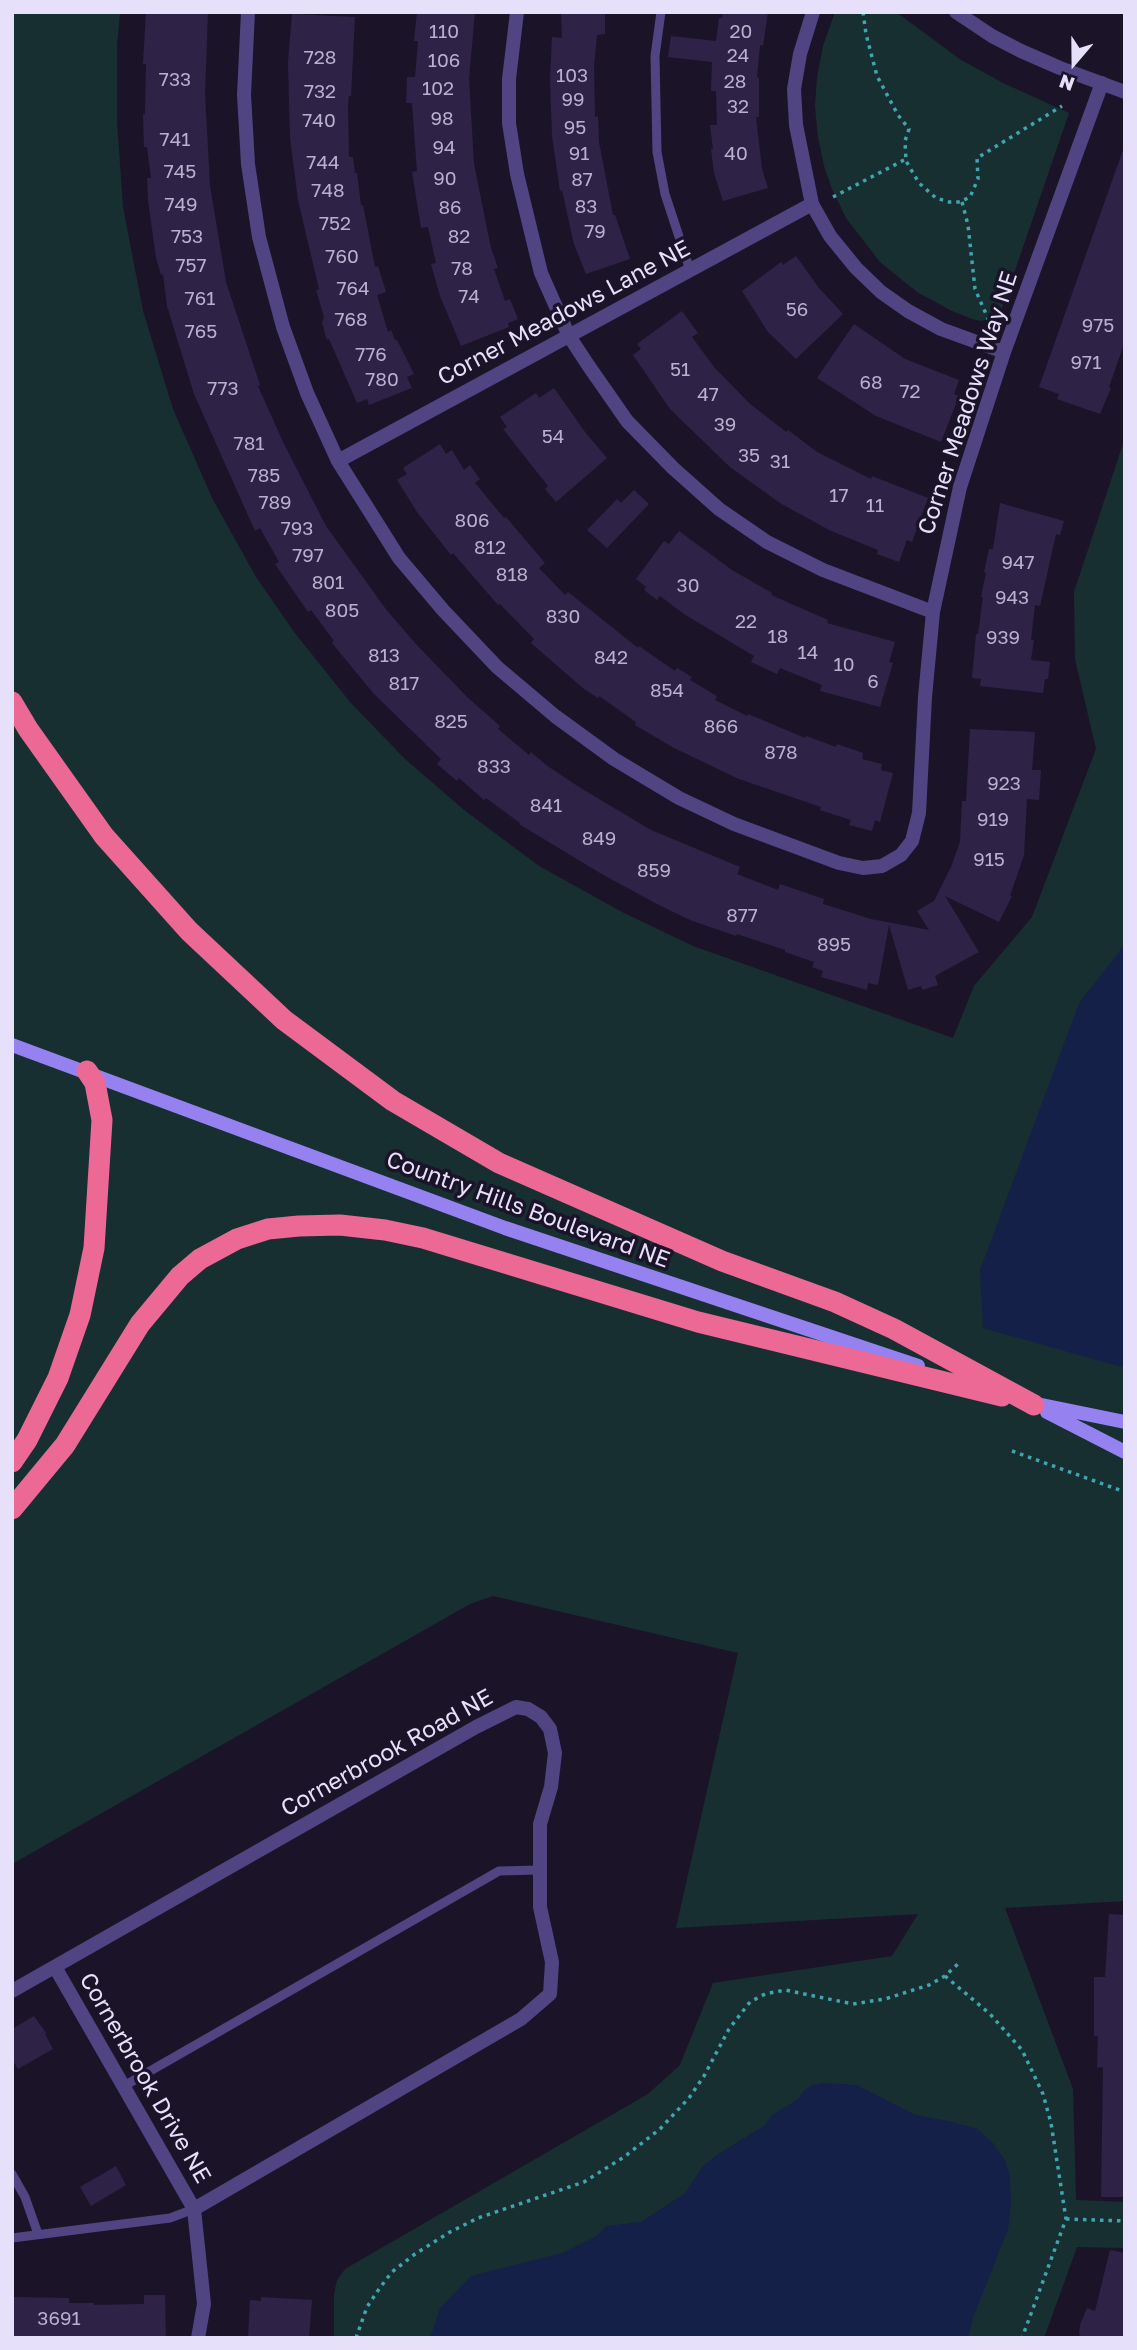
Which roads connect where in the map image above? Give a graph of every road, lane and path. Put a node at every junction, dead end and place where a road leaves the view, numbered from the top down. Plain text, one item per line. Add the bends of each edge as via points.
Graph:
1 (248, 12) edge
2 (517, 12) edge
3 (661, 12) edge
4 (813, 12) edge
5 (863, 12) edge
6 (956, 12) edge
7 (1102, 83) junction
8 (1125, 92) edge
9 (1062, 106) dead end
10 (906, 159) junction
11 (833, 197) dead end
12 (962, 202) junction
13 (812, 204) junction
14 (690, 270) junction
15 (990, 323) dead end
16 (569, 336) junction
17 (1004, 352) junction
18 (338, 461) junction
19 (933, 612) junction
20 (12, 702) edge
21 (12, 1045) edge
22 (87, 1071) junction
23 (1034, 1405) junction
24 (1125, 1422) edge
25 (1012, 1451) dead end
26 (1125, 1451) edge
27 (12, 1462) edge
28 (1125, 1492) edge
29 (12, 1509) edge
30 (539, 1870) junction
31 (961, 1961) dead end
32 (55, 1966) junction
33 (945, 1976) junction
34 (12, 1991) edge
35 (124, 2086) junction
36 (12, 2174) edge
37 (194, 2209) junction
38 (1066, 2219) junction
39 (1125, 2221) edge
40 (38, 2234) junction
41 (12, 2238) edge
42 (198, 2338) edge
43 (356, 2338) edge
44 (1022, 2338) edge

1 - 18 street, Corner Meadows Way NE via 244,95 259,237 288,340
2 - 16 street via 509,123 517,174 541,273
3 - 14 lane via 655,56 657,152 665,194
4 - 13 street via 794,89 796,125
5 - 10 path via 877,76 909,129
6 - 7 street via 1021,51
7 - 8 street
7 - 17 street, Corner Meadows Way NE
9 - 12 path via 977,158 975,189
10 - 11 path
10 - 12 path via 927,192 949,202
12 - 15 path via 975,289
13 - 14 street, Corner Meadows Lane NE
13 - 17 street via 830,236 881,292 941,329
14 - 16 street, Corner Meadows Lane NE
16 - 18 street, Corner Meadows Lane NE
16 - 19 street via 627,421 719,509 767,542 823,570
17 - 19 street, Corner Meadows Way NE via 960,487
18 - 19 street, Corner Meadows Way NE via 399,558 443,610 496,667 555,716 679,798 839,863 882,866 901,855 912,841 919,813
20 - 23 highway via 104,836 189,931 284,1020 393,1101 499,1163 722,1261 835,1302
21 - 22 main road, Country Hills Boulevard NE
22 - 23 main road, Country Hills Boulevard NE via 505,1228
22 - 27 highway via 95,1083 102,1120 94,1248 80,1315 58,1378
23 - 24 main road, Country Hills Boulevard NE
23 - 26 main road, Country Hills Boulevard NE
23 - 29 highway via 698,1322 422,1238 340,1225 268,1229 237,1239 180,1276 140,1324 65,1445
25 - 28 path
30 - 32 street, Cornerbrook Road NE via 540,1824 555,1753 550,1729 541,1717 516,1707
30 - 35 lane via 499,1871
30 - 37 street, Cornerbrook Road NE via 540,1907 552,1962 550,1994 521,2019
31 - 33 path
32 - 34 street, Cornerbrook Road NE
32 - 35 street, Cornerbrook Drive NE
33 - 38 path via 1008,2033 1034,2073 1051,2123
33 - 43 path via 868,2003 785,1990 750,2002 689,2098 660,2129 584,2182 478,2218 415,2254 379,2288
35 - 37 street, Cornerbrook Drive NE
36 - 40 lane
37 - 40 lane via 170,2218
37 - 42 street, Cornerbrook Drive NE via 204,2304
38 - 39 path
38 - 44 path
40 - 41 lane

